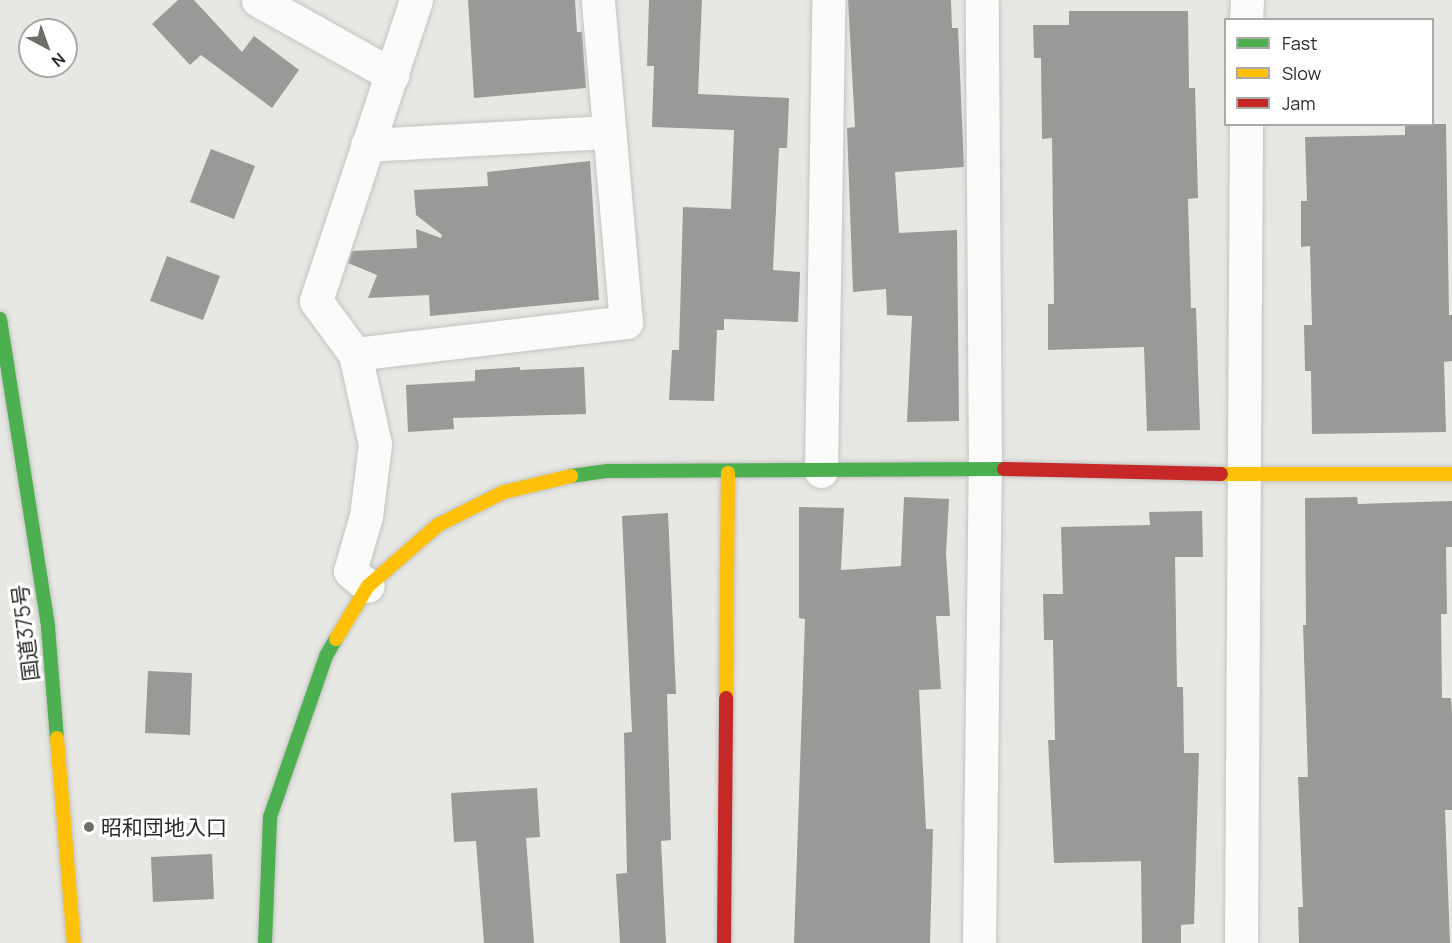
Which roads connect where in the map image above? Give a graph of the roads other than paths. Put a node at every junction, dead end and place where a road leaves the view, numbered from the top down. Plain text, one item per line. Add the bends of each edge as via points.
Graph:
1 (258, 0) edge
2 (416, 0) edge
3 (598, 0) edge
4 (828, 0) edge
5 (982, 0) edge
6 (1246, 0) edge
7 (296, 9) edge
8 (1246, 18) edge
9 (392, 75) junction
10 (1246, 126) edge
11 (608, 132) junction
12 (367, 145) junction
13 (0, 320) edge
14 (355, 354) junction
15 (985, 469) junction
16 (821, 471) junction
17 (728, 473) junction
18 (1452, 474) edge
19 (1245, 475) junction
20 (368, 586) junction
21 (74, 943) edge
22 (265, 943) edge
23 (724, 943) edge
24 (979, 943) edge
25 (1241, 943) edge

1 - 7 street
2 - 9 street
3 - 11 street
4 - 16 street
5 - 15 street
6 - 8 street
7 - 9 street
9 - 12 street
10 - 19 street
11 - 12 street
11 - 14 street via 626,322
12 - 14 street via 316,301
13 - 21 main road, 国道375号 via 48,627
14 - 20 street via 375,444 366,516 350,571
15 - 16 main road
15 - 19 main road
15 - 24 street
16 - 17 main road
17 - 20 main road via 608,471 542,480 504,492 438,525
17 - 23 main road
18 - 19 main road
19 - 25 street
20 - 22 main road via 326,656 270,817

